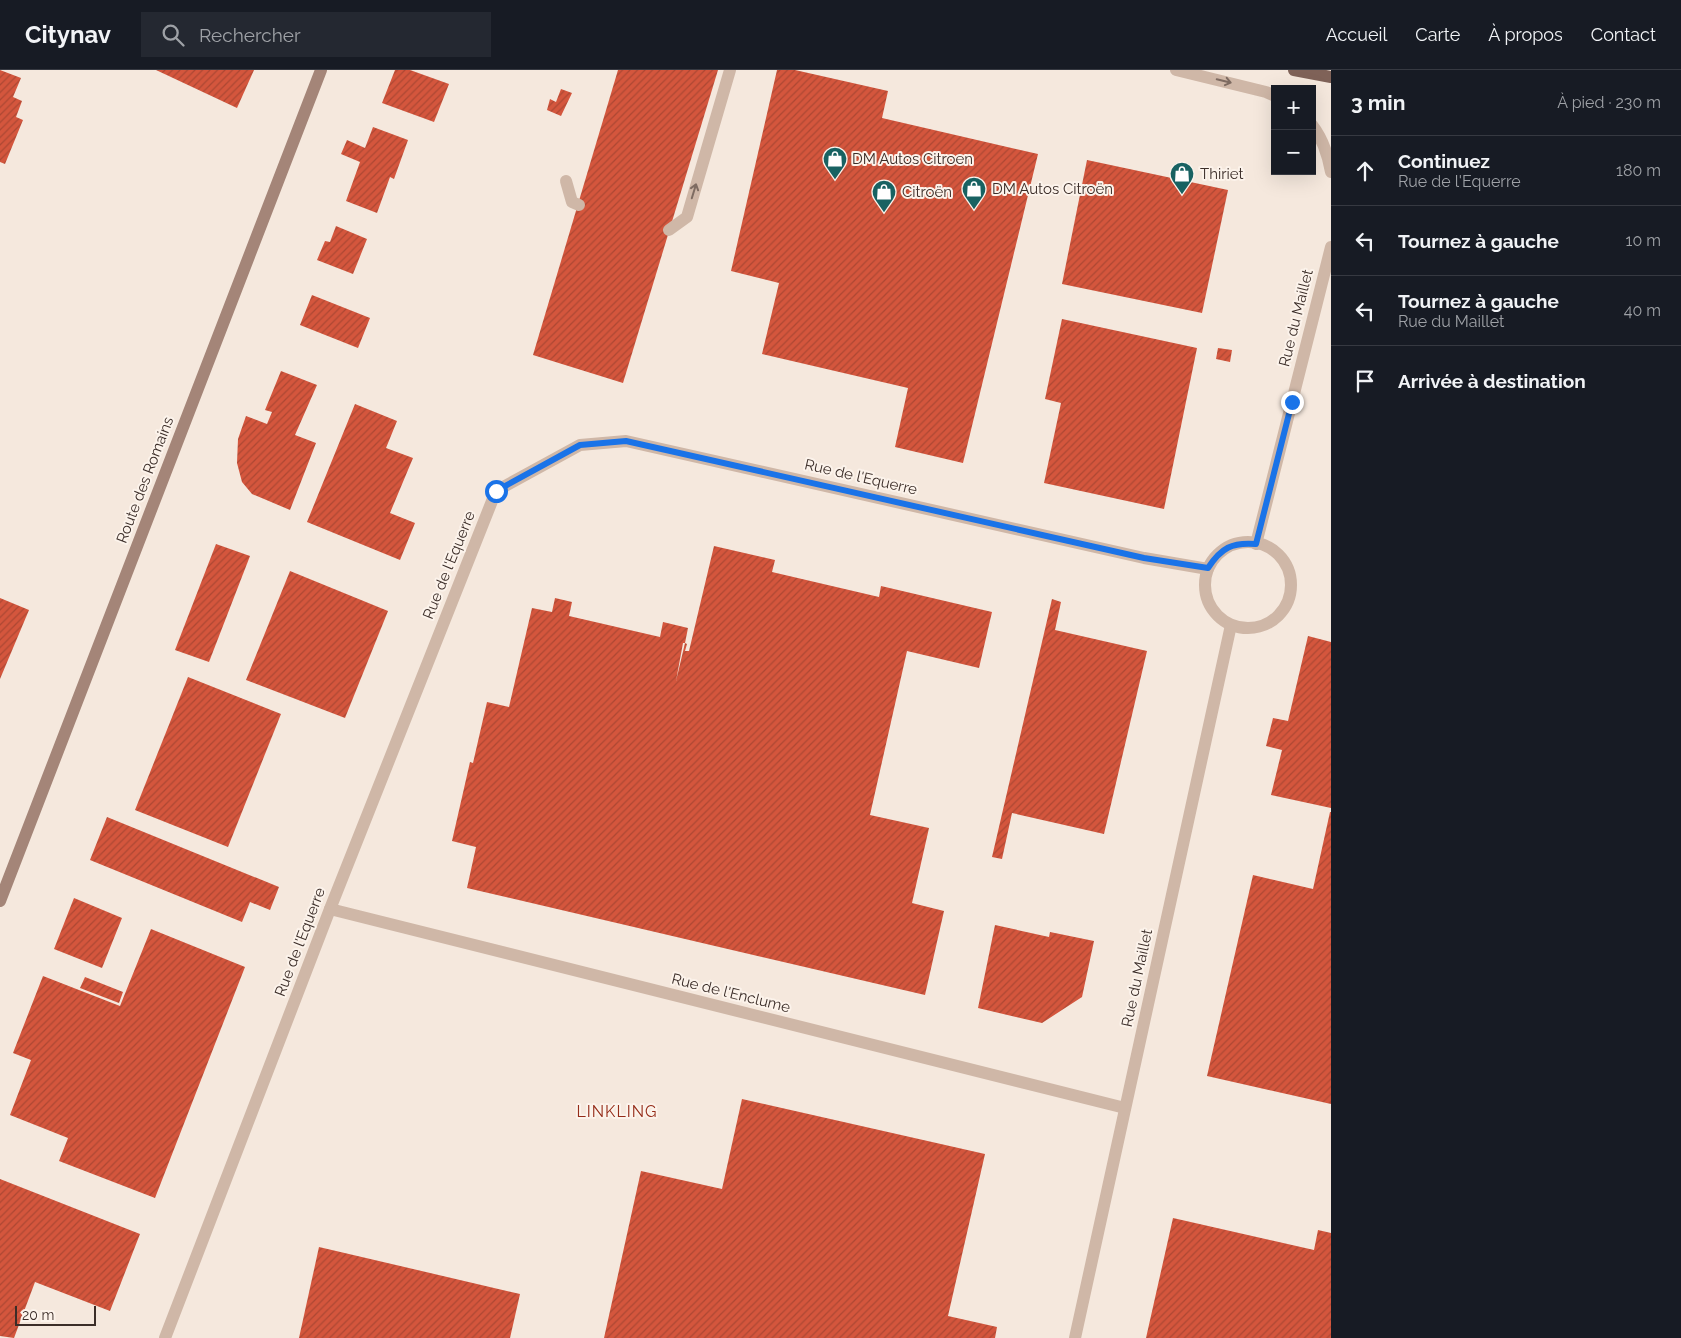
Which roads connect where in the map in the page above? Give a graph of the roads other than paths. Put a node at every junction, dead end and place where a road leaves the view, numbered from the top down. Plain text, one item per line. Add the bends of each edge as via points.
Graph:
1 (321, 70) edge
2 (730, 70) edge
3 (1176, 70) edge
4 (1294, 70) edge
5 (1331, 77) edge
6 (1271, 94) edge
7 (1316, 130) edge
8 (1331, 172) edge
9 (566, 181) dead end
10 (579, 205) dead end
11 (669, 230) dead end
12 (1331, 247) edge
13 (1331, 277) edge
14 (1317, 302) junction
15 (1256, 544) junction
16 (1208, 568) junction
17 (1231, 625) junction
18 (0, 901) edge
19 (330, 909) junction
20 (1125, 1108) junction
21 (165, 1338) edge
22 (1074, 1338) edge

1 - 18 street, Route des Romains
11 -> 2 street via 687,217
3 -> 6 street
4 - 5 main road
7 - 8 street via 1328,155
9 - 10 street via 572,202
12 - 14 street, Rue du Maillet
13 - 14 street
14 - 15 street, Rue du Maillet
15 - 16 street via 1228,547
15 - 17 street via 1268,548 1285,564 1290,576 1289,598 1284,608 1267,624 1255,628
16 - 17 street via 1205,582 1211,608
16 - 19 street, Rue de l'Equerre via 1144,558 626,441 580,445 496,491
17 - 20 street, Rue du Maillet
19 - 20 street, Rue de l'Enclume
19 - 21 street, Rue de l'Equerre
20 - 22 street, Rue du Maillet

